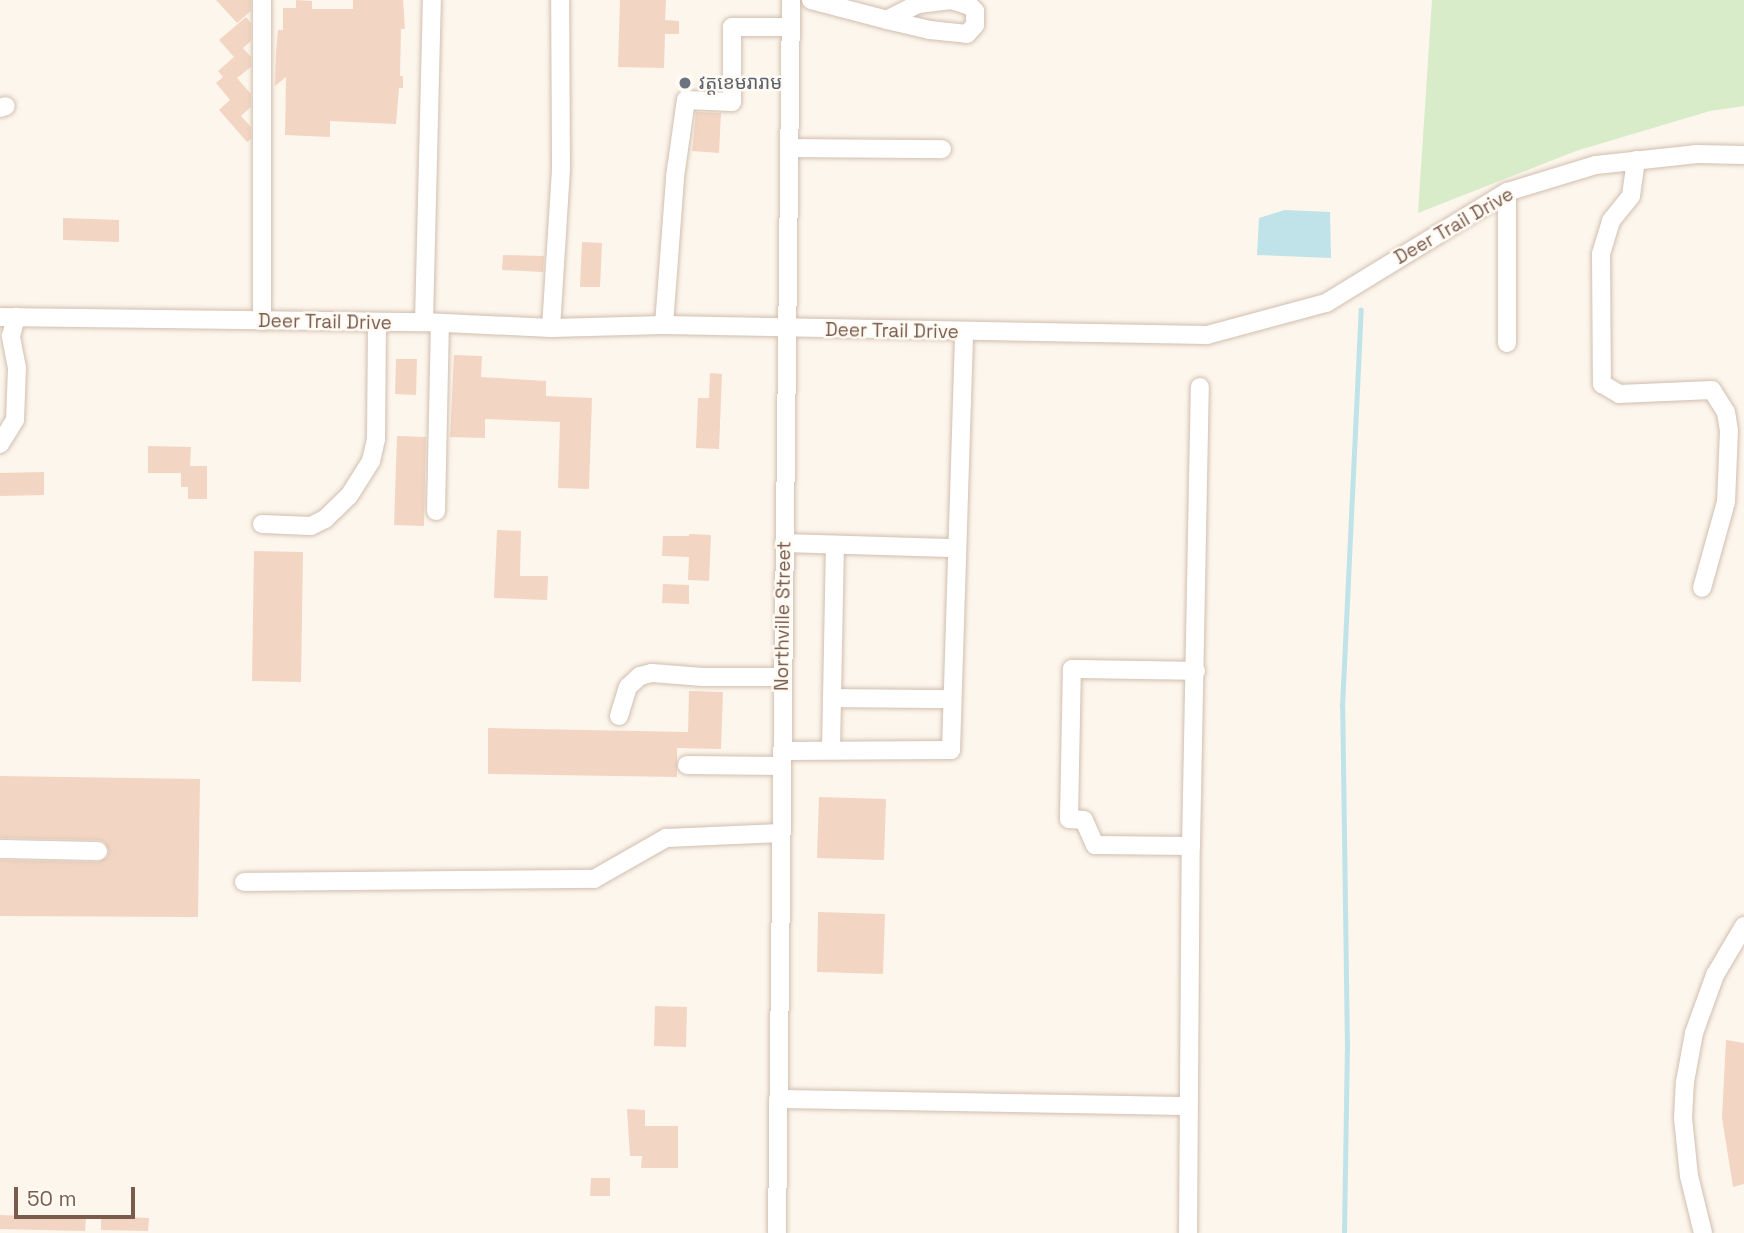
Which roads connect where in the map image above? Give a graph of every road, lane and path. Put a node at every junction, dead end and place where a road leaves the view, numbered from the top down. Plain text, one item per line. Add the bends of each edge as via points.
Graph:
1 (262, 0) edge
2 (432, 0) edge
3 (560, 0) edge
4 (791, 0) edge
5 (811, 0) edge
6 (887, 20) dead end
7 (791, 27) junction
8 (789, 148) junction
9 (942, 149) dead end
10 (1744, 155) edge
11 (1636, 160) junction
12 (1507, 192) junction
13 (8, 317) edge
14 (262, 321) junction
15 (432, 323) junction
16 (377, 324) junction
17 (664, 325) junction
18 (551, 328) junction
19 (786, 329) junction
20 (964, 331) junction
21 (1507, 343) dead end
22 (1200, 387) dead end
23 (0, 444) edge
24 (436, 511) dead end
25 (262, 524) dead end
26 (784, 543) junction
27 (835, 545) junction
28 (957, 548) junction
29 (1702, 588) dead end
30 (1196, 671) junction
31 (782, 677) junction
32 (832, 698) junction
33 (952, 699) junction
34 (618, 716) dead end
35 (831, 750) junction
36 (782, 758) junction
37 (687, 765) dead end
38 (781, 833) junction
39 (1191, 846) junction
40 (0, 849) edge
41 (98, 851) dead end
42 (244, 882) dead end
43 (1744, 926) edge
44 (778, 1099) junction
45 (1188, 1106) junction
46 (777, 1233) edge
47 (1188, 1233) edge
48 (1703, 1233) edge

1 - 14 street
2 - 15 street
3 - 18 street via 561,167
4 - 7 street, Northville Street
5 - 6 street
7 - 8 street, Northville Street
7 - 17 street via 732,27 732,103 686,100
8 - 9 street
8 - 19 street, Northville Street
10 - 11 street, Deer Trail Drive
11 - 12 street, Deer Trail Drive via 1596,165
11 - 29 street via 1631,196 1611,221 1601,254 1602,384 1619,394 1712,390 1726,412 1726,502
12 - 20 street, Deer Trail Drive via 1326,303 1207,335
12 - 21 street
13 - 14 street, Deer Trail Drive
13 - 23 street via 17,368 15,419
14 - 16 street, Deer Trail Drive
15 - 16 street, Deer Trail Drive
15 - 18 street, Deer Trail Drive
15 - 24 street
16 - 25 street via 376,439 371,461 349,496 325,519 311,526
17 - 18 street, Deer Trail Drive
17 - 19 street, Deer Trail Drive
19 - 20 street, Deer Trail Drive
19 - 26 street, Northville Street
20 - 28 street
22 - 30 street
26 - 27 street
26 - 31 street, Northville Street
27 - 28 street
27 - 32 street
28 - 33 street
30 - 39 street
30 - 39 street via 1072,669 1069,819 1084,820 1095,845
31 - 34 street via 652,673 628,687
31 - 36 street, Northville Street
32 - 33 street
32 - 35 street
33 - 35 street via 951,750
35 - 36 street
36 - 37 street
36 - 38 street, Northville Street
38 - 42 street via 666,838 594,880
38 - 44 street, Northville Street
39 - 45 street
40 - 41 street
43 - 48 street via 1715,975 1694,1032 1685,1082 1683,1118 1689,1176
44 - 45 street
44 - 46 street, Northville Street
45 - 47 street

